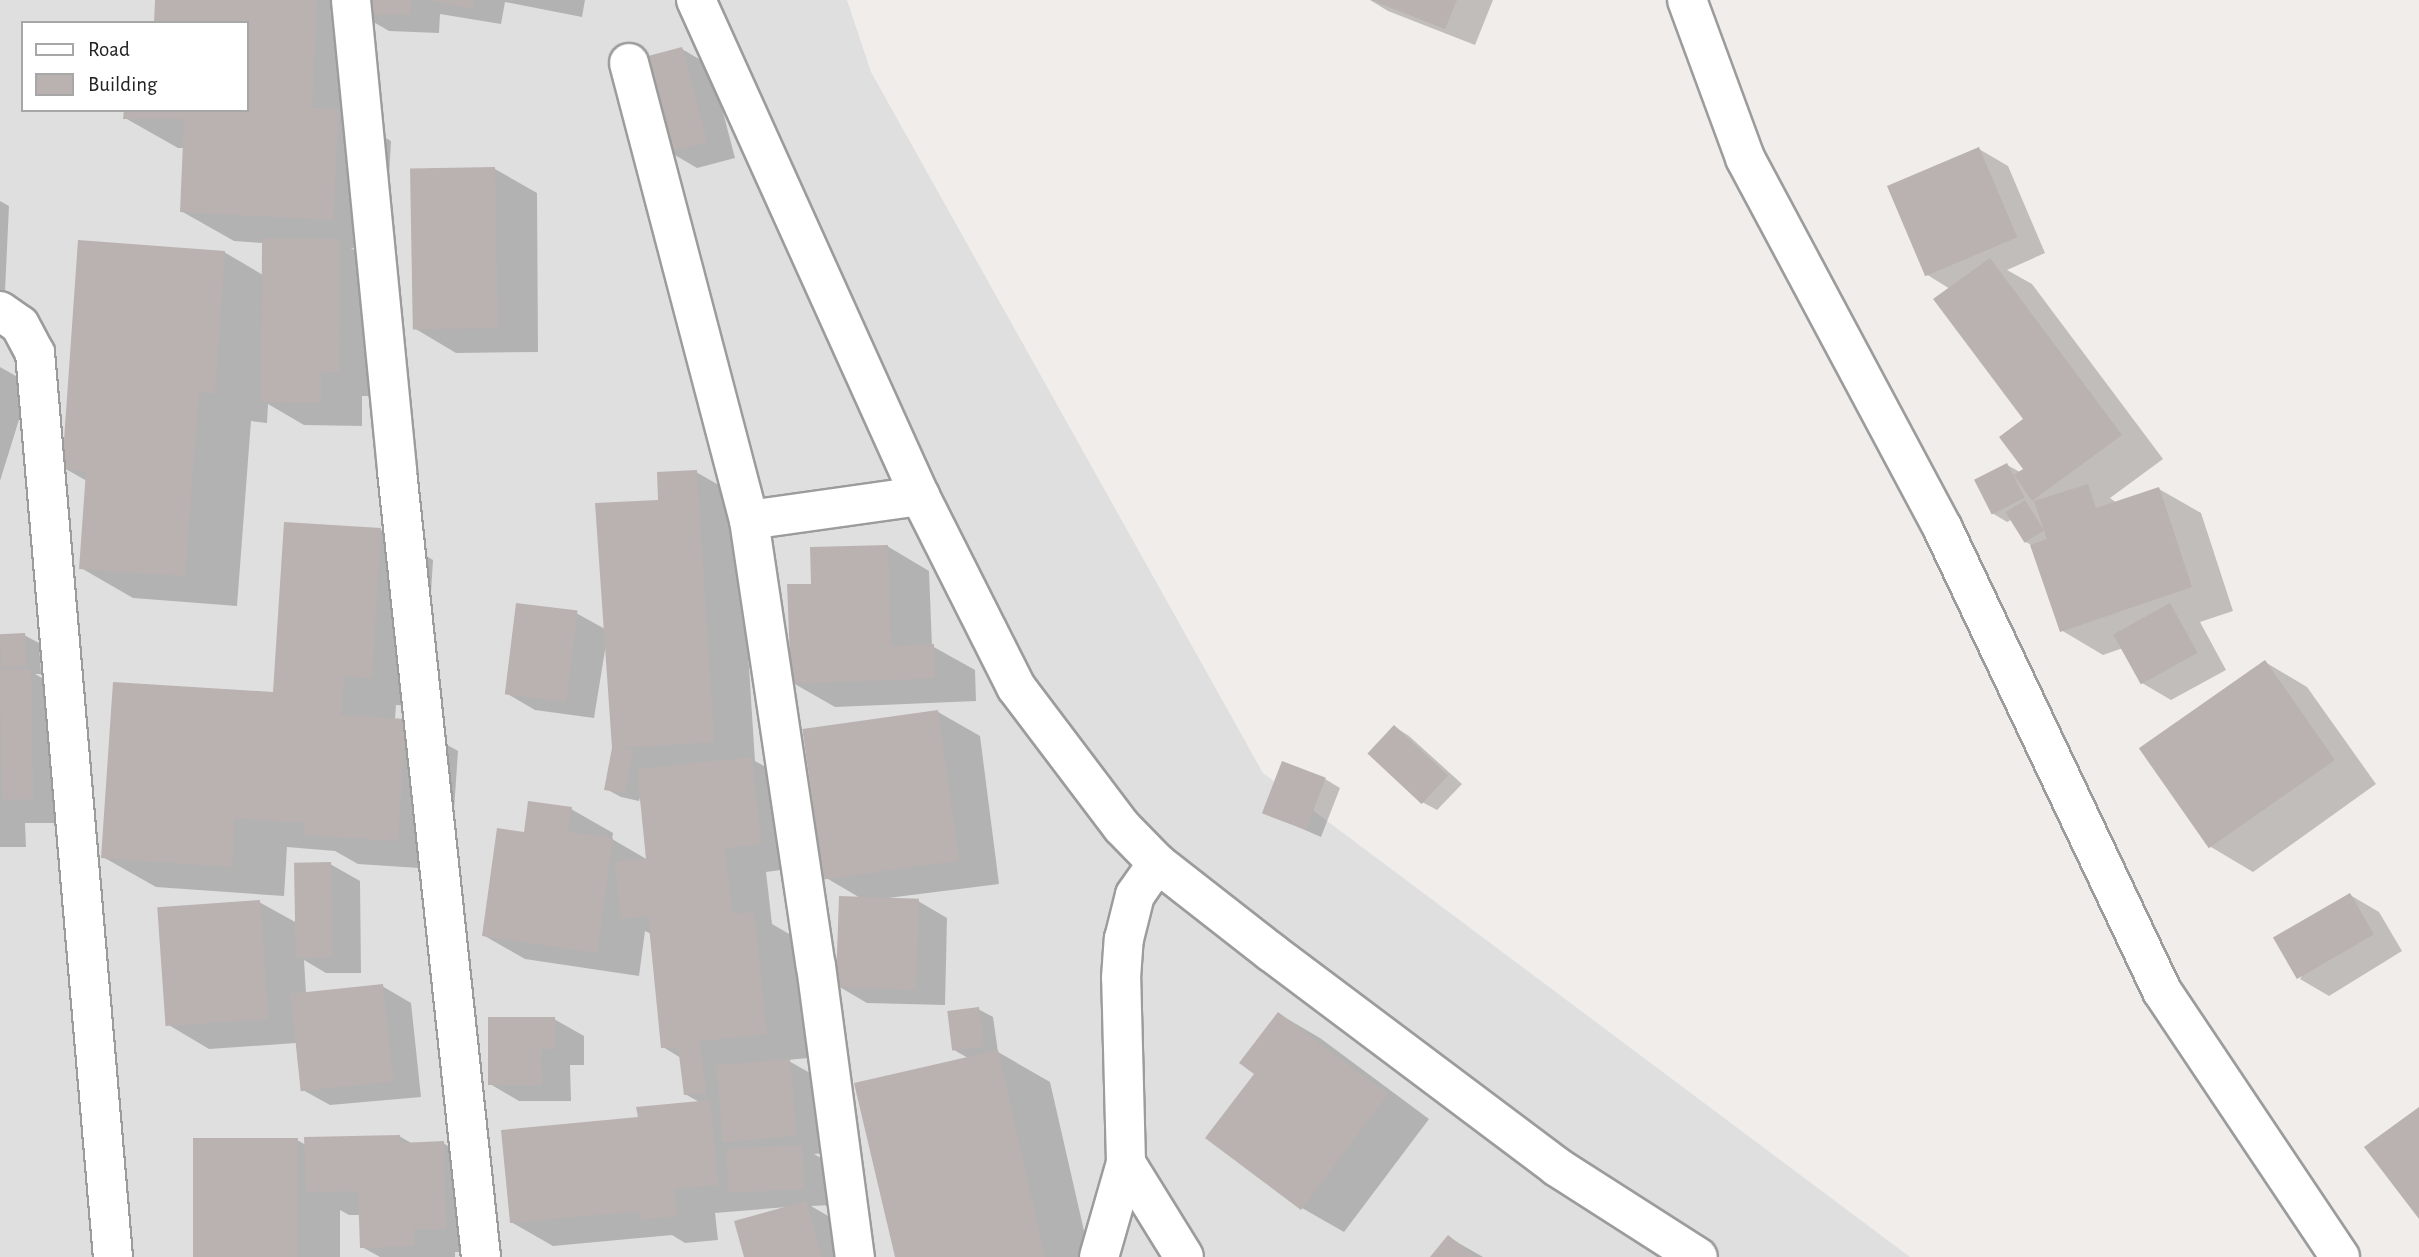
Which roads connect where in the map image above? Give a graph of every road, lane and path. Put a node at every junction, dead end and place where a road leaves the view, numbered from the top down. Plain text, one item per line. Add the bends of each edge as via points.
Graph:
1 (351, 0) edge
2 (696, 0) edge
3 (1687, 0) edge
4 (629, 63) dead end
5 (0, 311) edge
6 (920, 496) junction
7 (749, 520) junction
8 (1157, 863) junction
9 (1126, 1163) junction
10 (113, 1257) edge
11 (481, 1257) edge
12 (855, 1257) edge
13 (1100, 1257) edge
14 (1184, 1257) edge
15 (1699, 1257) edge
16 (2340, 1257) edge

1 - 11 street
2 - 6 street
3 - 16 street via 1745,158 1943,529 2162,991
4 - 7 street
5 - 10 street via 20,325 35,353
6 - 7 street
6 - 8 street via 1016,687 1122,827
7 - 12 street
8 - 9 street via 1135,895 1124,939
8 - 15 street via 1557,1167
9 - 13 street
9 - 14 street

